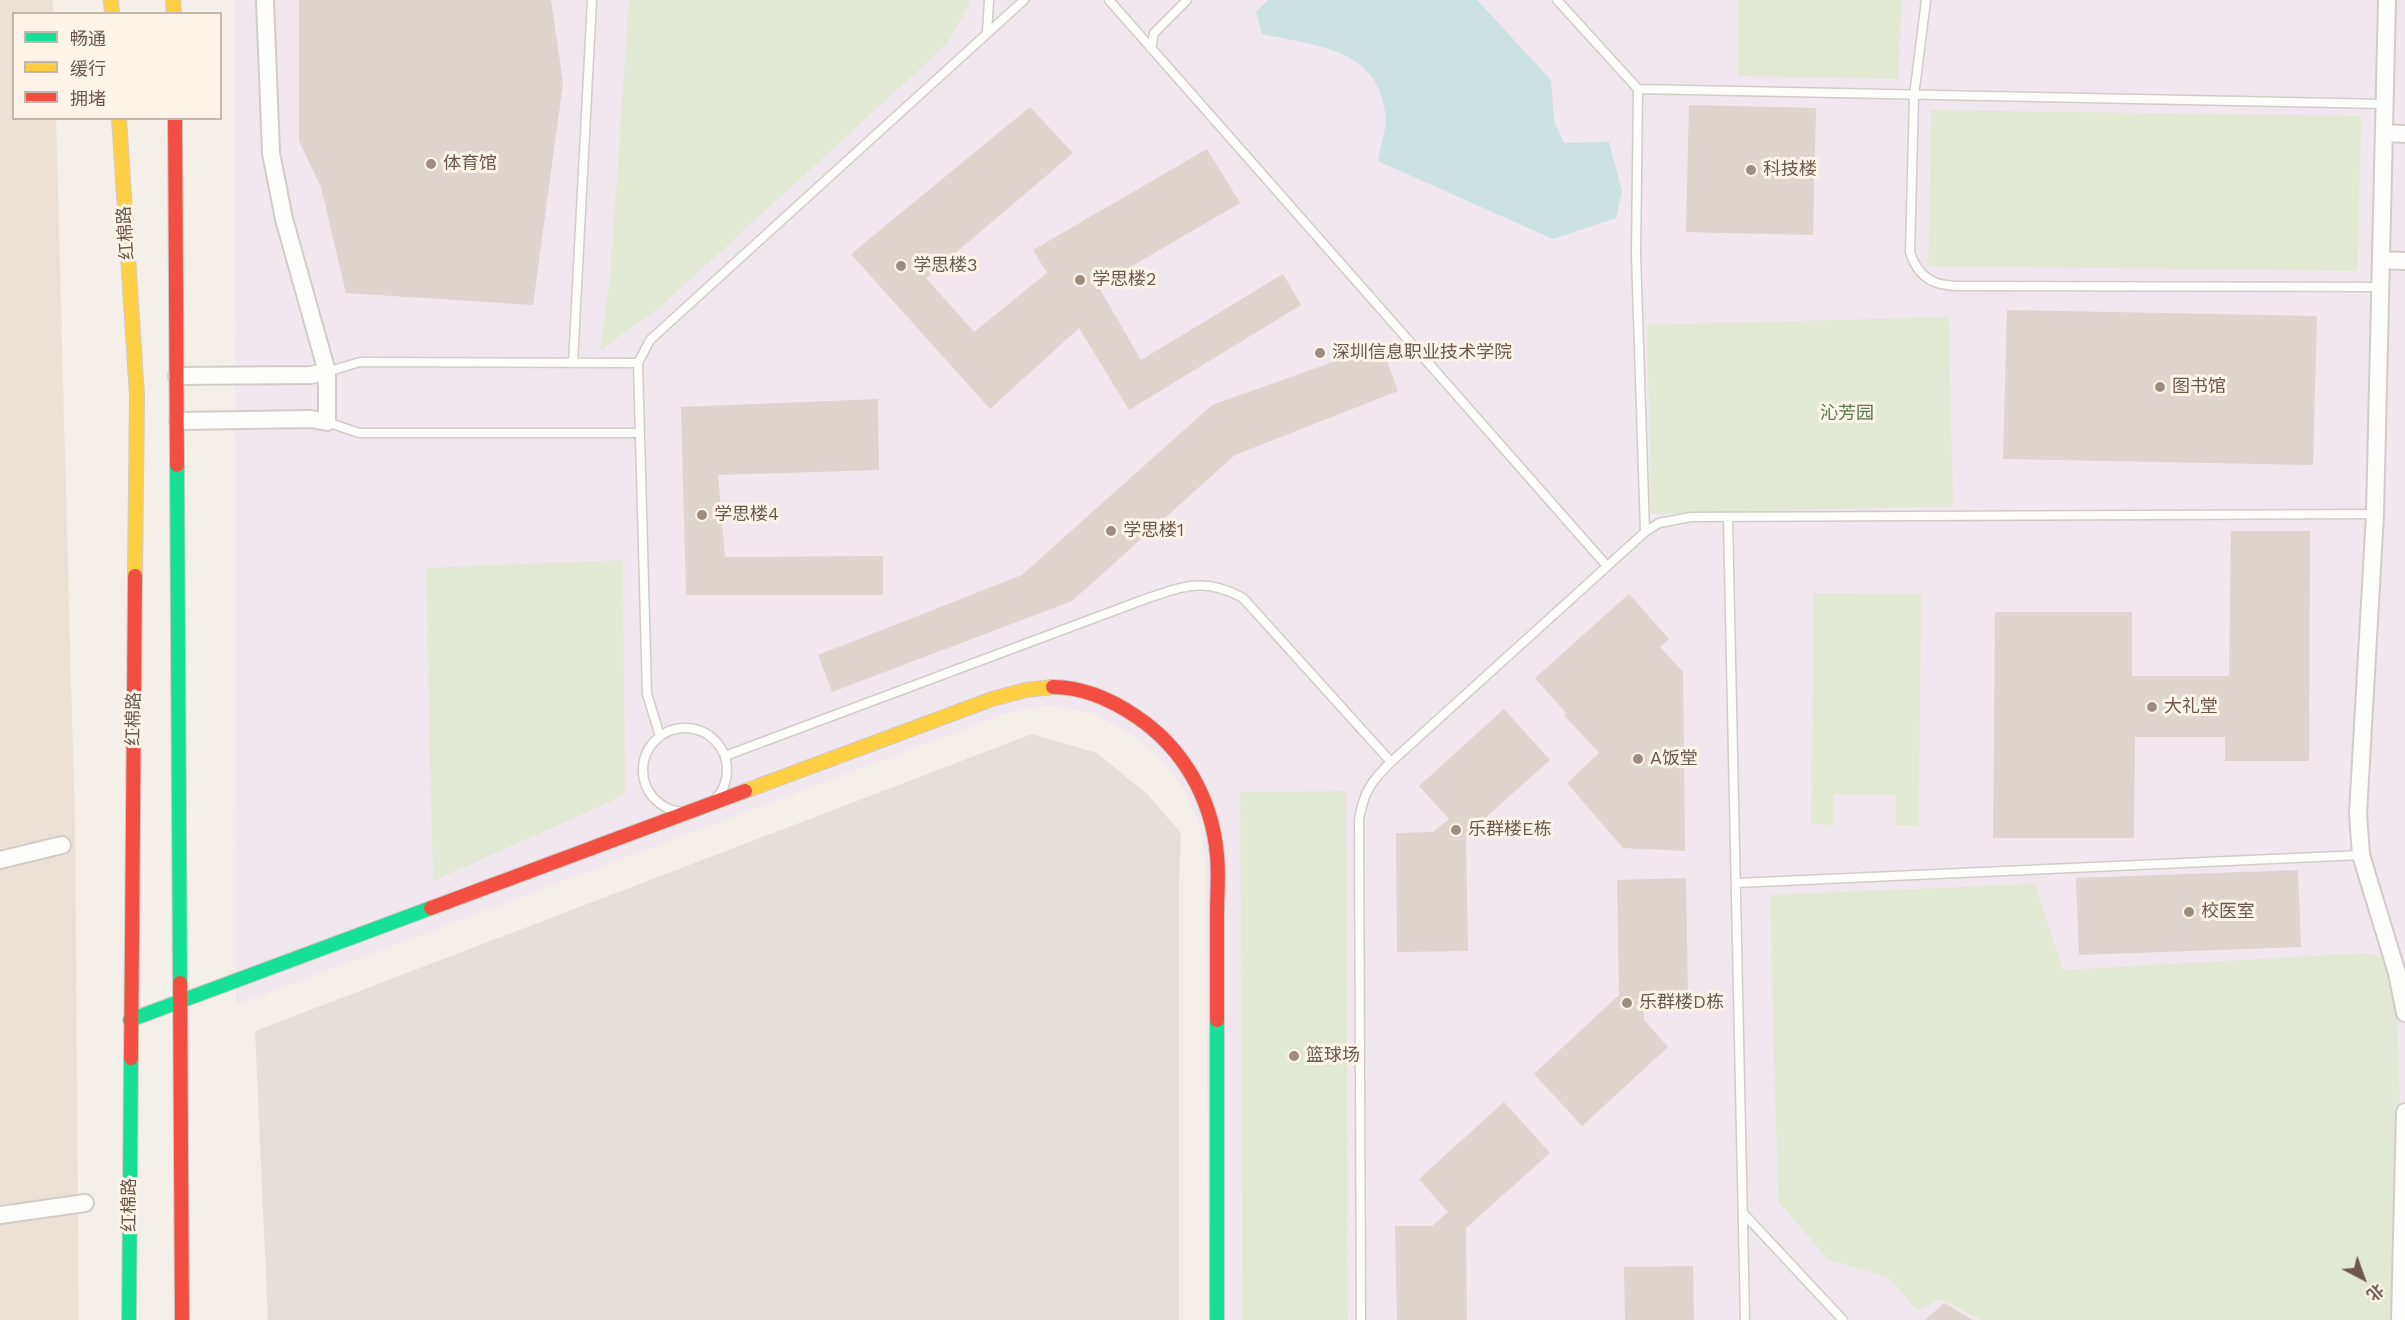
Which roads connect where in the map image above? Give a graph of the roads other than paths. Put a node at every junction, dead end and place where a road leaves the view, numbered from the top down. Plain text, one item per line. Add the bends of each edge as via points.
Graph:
1 (265, 0) edge
2 (592, 0) edge
3 (989, 0) edge
4 (1024, 0) edge
5 (1109, 0) edge
6 (1187, 0) edge
7 (1557, 0) edge
8 (1926, 0) edge
9 (2387, 0) edge
10 (987, 33) junction
11 (1151, 48) junction
12 (1638, 89) junction
13 (1914, 96) junction
14 (2385, 104) junction
15 (119, 120) edge
16 (175, 120) edge
17 (2384, 133) junction
18 (2405, 134) edge
19 (2381, 261) junction
20 (2405, 261) edge
21 (2381, 287) junction
22 (573, 363) junction
23 (638, 363) junction
24 (327, 372) junction
25 (177, 376) junction
26 (178, 421) junction
27 (327, 422) junction
28 (640, 433) junction
29 (2375, 514) junction
30 (1728, 518) junction
31 (1645, 531) junction
32 (1607, 566) junction
33 (660, 736) junction
34 (725, 756) junction
35 (1391, 762) junction
36 (698, 810) junction
37 (62, 845) dead end
38 (2361, 855) junction
39 (0, 860) edge
40 (1737, 882) junction
41 (181, 1003) junction
42 (2405, 1013) edge
43 (130, 1020) junction
44 (2405, 1112) edge
45 (85, 1203) dead end
46 (1744, 1214) junction
47 (0, 1215) edge
48 (129, 1320) edge
49 (182, 1320) edge
50 (1218, 1320) edge
51 (1361, 1320) edge
52 (1745, 1320) edge
53 (1843, 1320) edge
54 (2400, 1320) edge

1 - 24 street via 272,163
2 - 22 lane
3 - 10 lane
4 - 10 lane
5 - 11 lane
6 - 11 lane via 1154,33
7 - 12 lane
8 - 13 lane
9 - 14 street
10 - 23 lane via 650,340
11 - 32 lane
12 - 13 lane
12 - 31 lane via 1636,255
13 - 14 lane
13 - 21 lane via 1910,252 1914,264 1932,282 1982,286
14 - 17 street
15 - 43 main road, 红棉路 via 137,396
16 - 25 main road
17 - 18 street
17 - 19 street
19 - 20 street
19 - 21 street
21 - 29 street
22 - 23 lane
22 - 24 lane via 360,362
23 - 28 lane
24 - 25 street
24 - 27 street
25 - 26 main road
26 - 27 street
26 - 41 main road
27 - 28 lane via 359,433
28 - 33 lane via 647,694
29 - 30 lane
29 - 38 street via 2358,814
30 - 31 lane via 1674,518
30 - 40 lane
31 - 32 lane
32 - 35 lane
33 - 34 lane via 672,729 698,729 710,735
33 - 36 lane via 648,751 642,770 651,795 672,810
34 - 35 lane via 1140,601 1175,589 1210,585 1227,588 1243,598
34 - 36 lane via 726,776 719,794
35 - 51 lane via 1368,788 1359,819
36 - 41 main road
36 - 50 main road via 992,699 1028,689 1061,687 1090,694 1127,710 1166,742 1202,792 1216,855
37 - 39 street
38 - 40 lane
38 - 42 street via 2397,973
40 - 46 lane
41 - 43 main road
41 - 49 main road
43 - 48 main road, 红棉路
44 - 54 street
45 - 47 street
46 - 52 lane
46 - 53 lane

